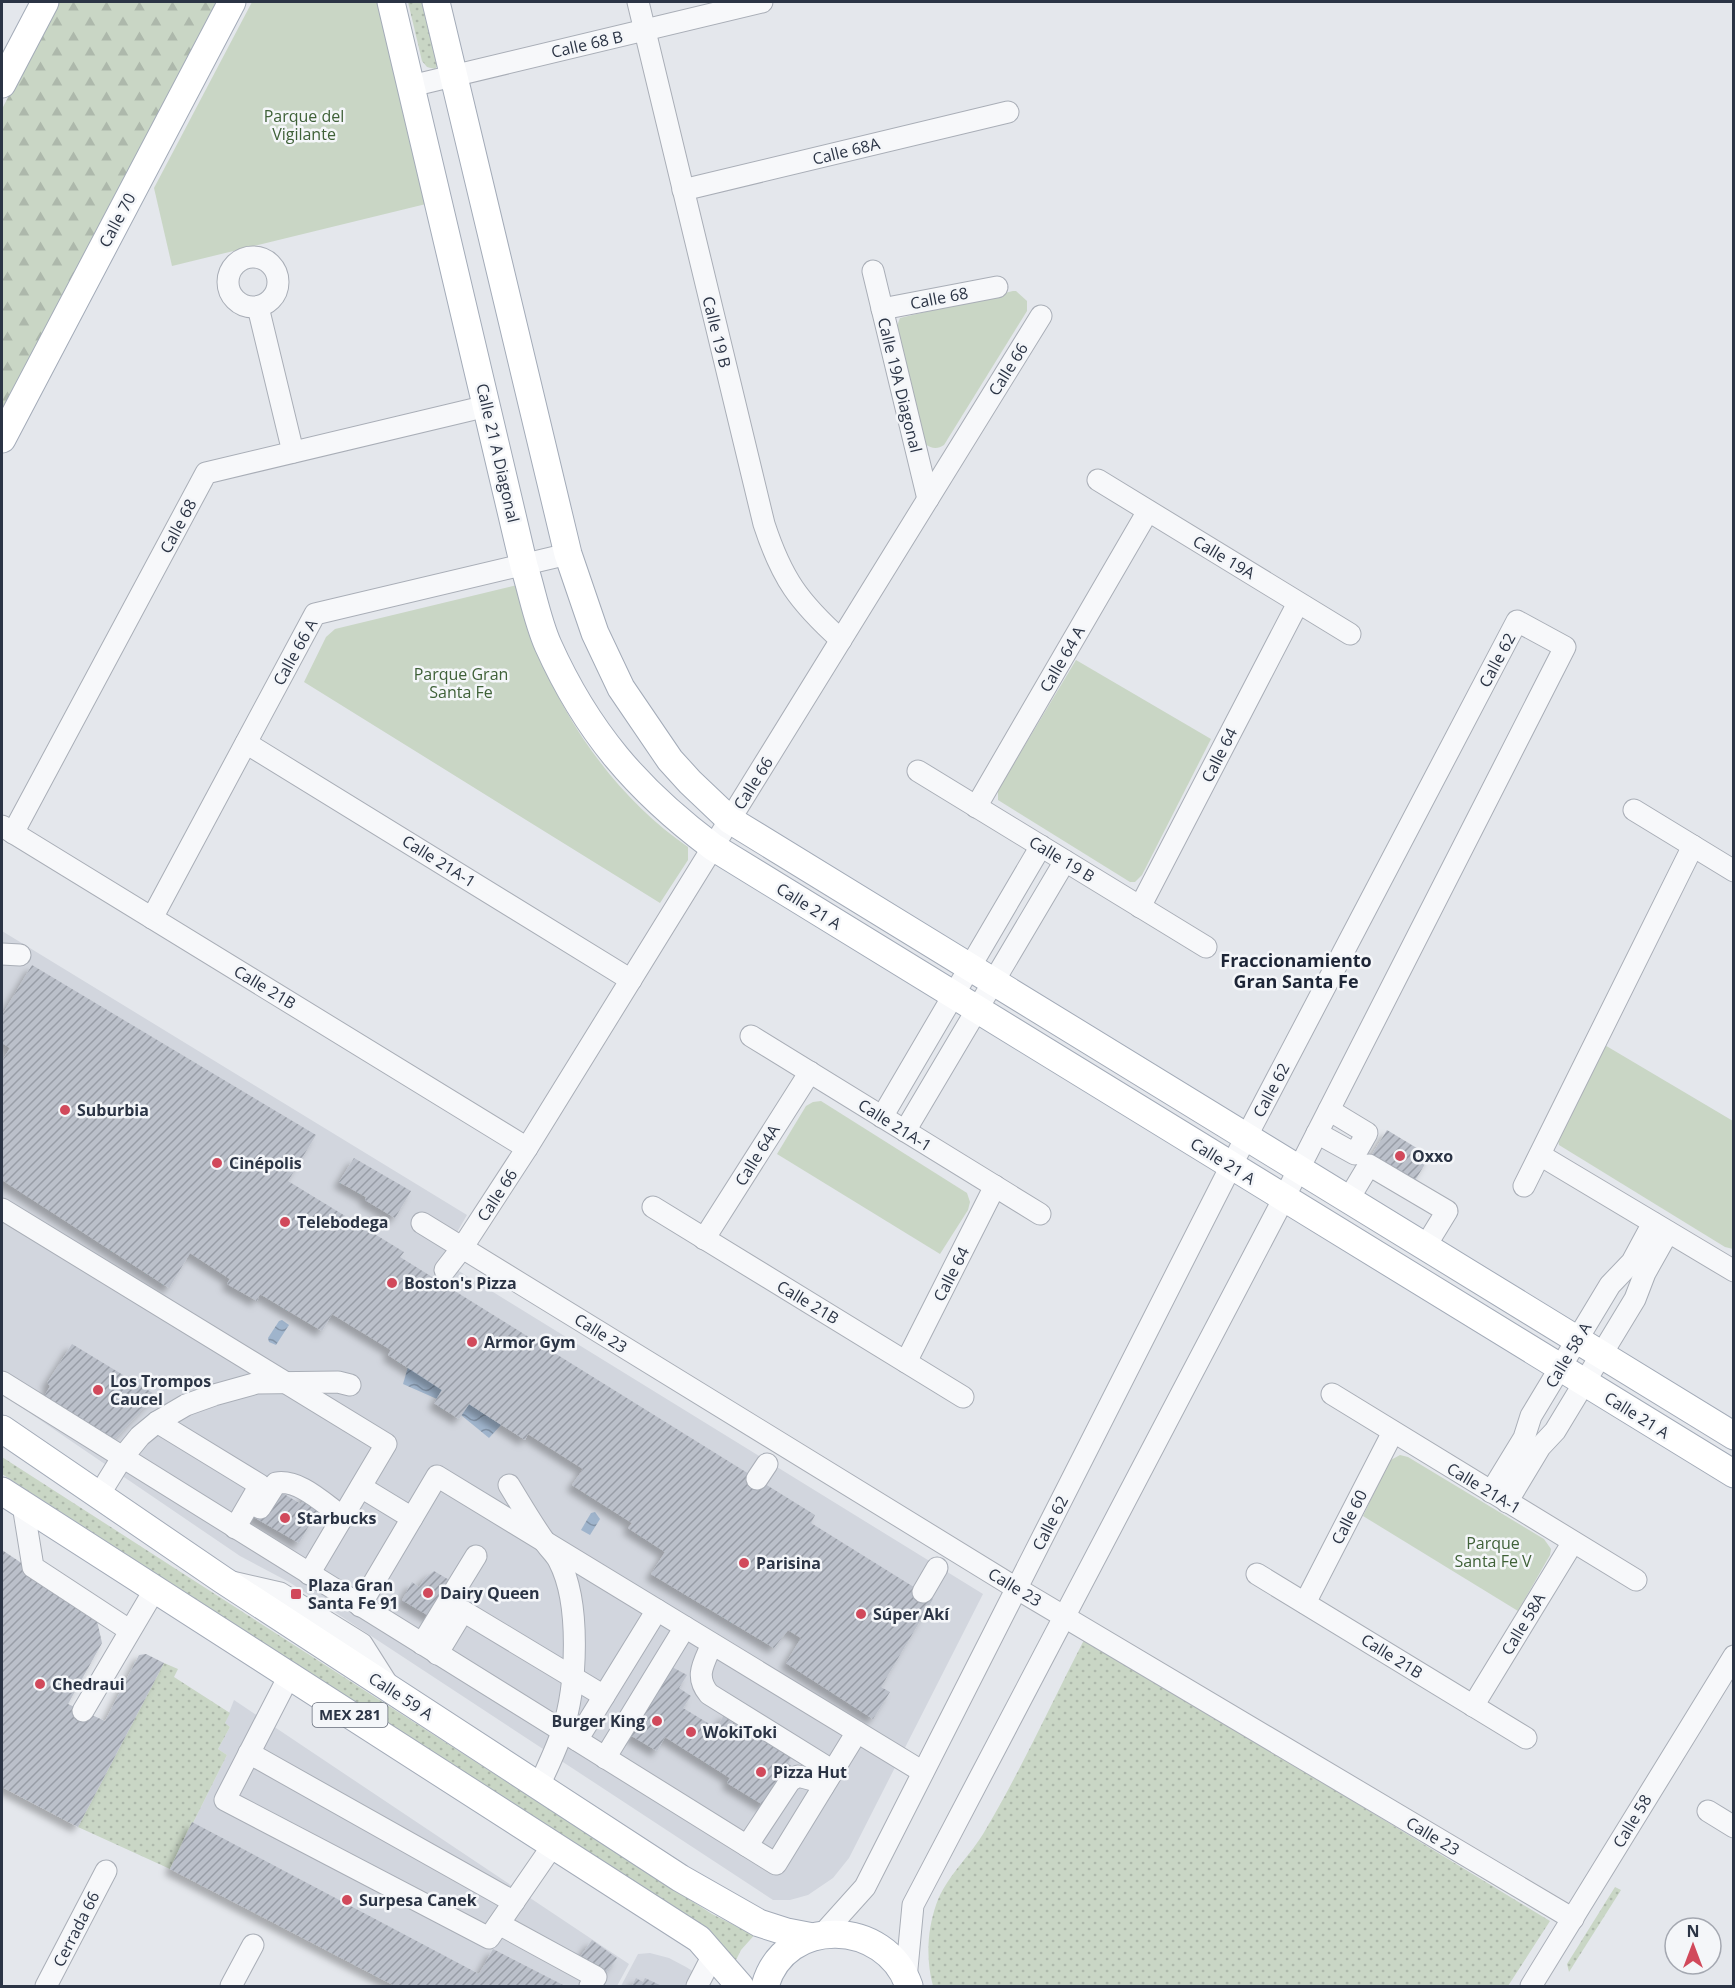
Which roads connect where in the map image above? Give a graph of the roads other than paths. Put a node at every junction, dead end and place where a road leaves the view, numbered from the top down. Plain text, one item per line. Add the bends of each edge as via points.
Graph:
1 (45, 2) edge
2 (232, 2) edge
3 (391, 2) edge
4 (436, 2) edge
5 (638, 2) edge
6 (762, 2) edge
7 (645, 30) junction
8 (453, 76) junction
9 (2, 84) edge
10 (411, 86) junction
11 (1008, 112) dead end
12 (683, 190) junction
13 (873, 271) dead end
14 (997, 287) dead end
15 (258, 307) dead end
16 (882, 309) junction
17 (1041, 316) dead end
18 (487, 406) junction
19 (2, 439) edge
20 (293, 452) junction
21 (1098, 480) dead end
22 (928, 499) junction
23 (1148, 511) junction
24 (568, 554) junction
25 (525, 566) junction
26 (1298, 603) junction
27 (1350, 634) dead end
28 (842, 640) junction
29 (246, 743) junction
30 (918, 771) dead end
31 (976, 807) junction
32 (1634, 810) dead end
33 (730, 820) junction
34 (7, 829) edge
35 (1041, 846) junction
36 (1693, 846) junction
37 (713, 847) junction
38 (1065, 861) junction
39 (1734, 871) edge
40 (1140, 907) junction
41 (152, 918) junction
42 (1206, 947) dead end
43 (970, 968) junction
44 (631, 980) junction
45 (994, 982) junction
46 (953, 995) junction
47 (978, 1010) junction
48 (752, 1036) dead end
49 (810, 1072) junction
50 (1329, 1110) junction
51 (882, 1117) junction
52 (905, 1131) junction
53 (1317, 1133) junction
54 (1246, 1137) junction
55 (528, 1148) junction
56 (1540, 1155) junction
57 (1231, 1166) junction
58 (1298, 1169) junction
59 (995, 1186) junction
60 (1524, 1186) dead end
61 (1284, 1198) junction
62 (1348, 1200) junction
63 (653, 1207) dead end
64 (2, 1209) edge
65 (1040, 1214) dead end
66 (422, 1223) dead end
67 (1661, 1228) junction
68 (704, 1239) junction
69 (1425, 1247) junction
70 (462, 1248) junction
71 (445, 1270) dead end
72 (1734, 1271) edge
73 (1577, 1340) junction
74 (1601, 1355) junction
75 (906, 1362) junction
76 (1560, 1368) junction
77 (2, 1382) edge
78 (1584, 1382) junction
79 (286, 1383) junction
80 (350, 1384) dead end
81 (1332, 1395) dead end
82 (963, 1397) dead end
83 (157, 1422) junction
84 (2, 1429) edge
85 (1393, 1432) junction
86 (1734, 1436) edge
87 (122, 1458) junction
88 (1734, 1474) edge
89 (509, 1485) dead end
90 (361, 1487) junction
91 (99, 1496) junction
92 (1499, 1497) junction
93 (12, 1498) edge
94 (343, 1517) junction
95 (412, 1518) junction
96 (240, 1531) junction
97 (544, 1541) junction
98 (1573, 1542) junction
99 (476, 1556) dead end
100 (937, 1568) dead end
101 (309, 1574) junction
102 (1257, 1574) dead end
103 (1636, 1580) dead end
104 (1016, 1588) junction
105 (154, 1589) junction
106 (923, 1592) dead end
107 (1305, 1603) junction
108 (360, 1606) junction
109 (657, 1610) junction
110 (1064, 1616) junction
111 (685, 1627) junction
112 (129, 1630) junction
113 (712, 1644) junction
114 (429, 1649) junction
115 (1734, 1656) edge
116 (289, 1676) junction
117 (572, 1677) junction
118 (604, 1696) junction
119 (1473, 1706) junction
120 (83, 1711) dead end
121 (857, 1732) junction
122 (569, 1736) junction
123 (1526, 1738) dead end
124 (249, 1753) junction
125 (605, 1758) junction
126 (923, 1772) junction
127 (828, 1779) junction
128 (539, 1786) junction
129 (1708, 1811) dead end
130 (1734, 1827) edge
131 (553, 1845) junction
132 (747, 1846) junction
133 (106, 1870) dead end
134 (514, 1902) junction
135 (1573, 1919) junction
136 (499, 1924) junction
137 (817, 1937) junction
138 (253, 1945) dead end
139 (713, 1955) junction
140 (908, 1983) edge
141 (1536, 1985) edge
142 (46, 1986) edge
143 (231, 1986) edge
144 (590, 1986) edge
145 (697, 1986) edge
146 (740, 1986) edge
147 (765, 1986) edge

1 - 9 main road
2 - 19 main road, Calle 70
3 - 10 main road, Calle 21 A Diagonal
4 - 8 main road
5 - 7 street, Calle 19 B
6 - 7 street, Calle 68 B
7 - 8 street, Calle 68 B
7 - 12 street, Calle 19 B
8 - 10 street, Calle 68 B
8 - 24 main road
10 - 18 main road, Calle 21 A Diagonal
11 - 12 street, Calle 68A
12 - 28 street, Calle 19 B via 771,547 796,594
13 - 16 street, Calle 19A Diagonal
14 - 16 street, Calle 68
15 - 20 street
16 - 22 street, Calle 19A Diagonal
17 - 22 street, Calle 66
18 - 20 street, Calle 68
18 - 25 main road, Calle 21 A Diagonal
20 - 34 street, Calle 68 via 206,473
21 - 23 street, Calle 19A
22 - 28 street, Calle 66
23 - 26 street, Calle 19A
23 - 31 street, Calle 64 A
24 - 25 street, Calle 66 A
24 - 33 main road via 595,633 621,688 670,760
25 - 29 street, Calle 66 A via 315,614
25 - 37 main road, Calle 21 A Diagonal via 547,643 605,746 654,799
26 - 27 street, Calle 19A
26 - 40 street, Calle 64
28 - 33 street, Calle 66
29 - 41 street, Calle 66 A
29 - 44 street, Calle 21A-1
30 - 31 street, Calle 19 B
31 - 35 street, Calle 19 B
32 - 36 street
33 - 37 street, Calle 66
33 - 43 main road, Calle 21 A
34 - 41 street, Calle 21B
35 - 38 street, Calle 19 B
35 - 43 street
36 - 39 street
36 - 56 street
37 - 44 street, Calle 66
37 - 46 main road, Calle 21 A
38 - 40 street, Calle 19 B
38 - 45 street
40 - 42 street, Calle 19 B
41 - 55 street, Calle 21B
43 - 45 main road, Calle 21 A
43 - 46 street
44 - 55 street, Calle 66
45 - 47 street
45 - 54 main road, Calle 21 A
46 - 47 main road, Calle 21 A
46 - 51 street
47 - 52 street
47 - 57 main road, Calle 21 A
48 - 49 street, Calle 21A-1
49 - 51 street, Calle 21A-1
49 - 68 street, Calle 64A
50 - 53 street, Calle 62
50 - 53 street via 1367,1133 1355,1154
50 - 54 street, Calle 62 via 1565,647 1517,621
51 - 52 street, Calle 21A-1
52 - 59 street, Calle 21A-1
53 - 58 street, Calle 62
54 - 57 street, Calle 62
54 - 58 main road, Calle 21 A
55 - 70 street, Calle 66
56 - 60 street
56 - 67 street
57 - 61 main road, Calle 21 A
57 - 104 street, Calle 62
58 - 61 street, Calle 62
58 - 62 main road, Calle 21 A
59 - 65 street, Calle 21A-1
59 - 75 street, Calle 64
61 - 76 main road, Calle 21 A
61 - 110 street, Calle 62
62 - 69 main road, Calle 21 A
62 - 69 street via 1369,1165 1447,1211
63 - 68 street, Calle 21B
64 - 79 street
66 - 70 street, Calle 23
67 - 72 street
67 - 73 street, Calle 58 A via 1610,1285
67 - 74 street, Calle 58 A via 1635,1299
68 - 75 street, Calle 21B
69 - 73 main road, Calle 21 A
70 - 71 street, Calle 66
70 - 104 street, Calle 23
73 - 74 main road, Calle 21 A
73 - 76 street, Calle 58 A
74 - 78 street, Calle 58 A
74 - 86 main road, Calle 21 A
75 - 82 street, Calle 21B
76 - 78 main road, Calle 21 A
76 - 92 street, Calle 58 A via 1531,1416
77 - 87 street
78 - 88 main road, Calle 21 A
78 - 92 street, Calle 58 A via 1555,1431
79 - 80 street
79 - 83 street via 256,1383 214,1395
79 - 90 street via 386,1444
81 - 85 street, Calle 21A-1
83 - 87 street
83 - 96 street via 260,1485
84 - 91 main road, Calle 59 A / MEX 281
85 - 92 street, Calle 21A-1
85 - 107 street, Calle 60
87 - 91 street
87 - 96 street
89 - 97 street
90 - 94 street
90 - 95 street
91 - 128 main road, Calle 59 A / MEX 281
92 - 98 street, Calle 21A-1
93 - 105 main road, MEX 281
93 - 112 street via 33,1567
94 - 96 street via 286,1481 276,1483
94 - 101 street
95 - 97 street via 437,1476
95 - 108 street
96 - 101 street
97 - 109 street
97 - 117 street via 559,1560 567,1584 573,1616
98 - 103 street, Calle 21A-1
98 - 119 street, Calle 58A
99 - 114 street
100 - 106 street
101 - 108 street
102 - 107 street, Calle 21B
104 - 110 street, Calle 23
104 - 126 street, Calle 62
105 - 112 street
105 - 116 main road, MEX 281
107 - 119 street, Calle 21B
108 - 114 street
109 - 111 street
109 - 118 street
110 - 135 street, Calle 23
110 - 140 street, Calle 62 via 913,1905
111 - 113 street
111 - 125 street
112 - 120 street
113 - 121 street
113 - 127 street via 700,1676 709,1694
114 - 117 street via 463,1611
114 - 122 street
115 - 135 street, Calle 58
116 - 124 street
116 - 131 main road, MEX 281
117 - 118 street
117 - 122 street
118 - 122 street
119 - 123 street, Calle 21B
121 - 126 street
121 - 127 street
122 - 125 street
122 - 128 street
124 - 134 street
124 - 136 street via 225,1800 489,1938
125 - 132 street
126 - 137 street, Calle 62 via 865,1887
127 - 132 street via 798,1776 790,1781
127 - 132 street via 776,1864
128 - 137 main road, Calle 59 A / MEX 281 via 680,1878 759,1923
129 - 130 street
131 - 134 street
131 - 139 main road, MEX 281 via 699,1939
133 - 142 street, Cerrada 66
134 - 136 street
135 - 141 street, Calle 58
136 - 144 street via 596,1977
137 - 140 main road, Calle 59 A via 850,1935 868,1940 897,1963
137 - 147 main road via 782,1957
138 - 143 street
139 - 145 street
139 - 146 main road, MEX 281

